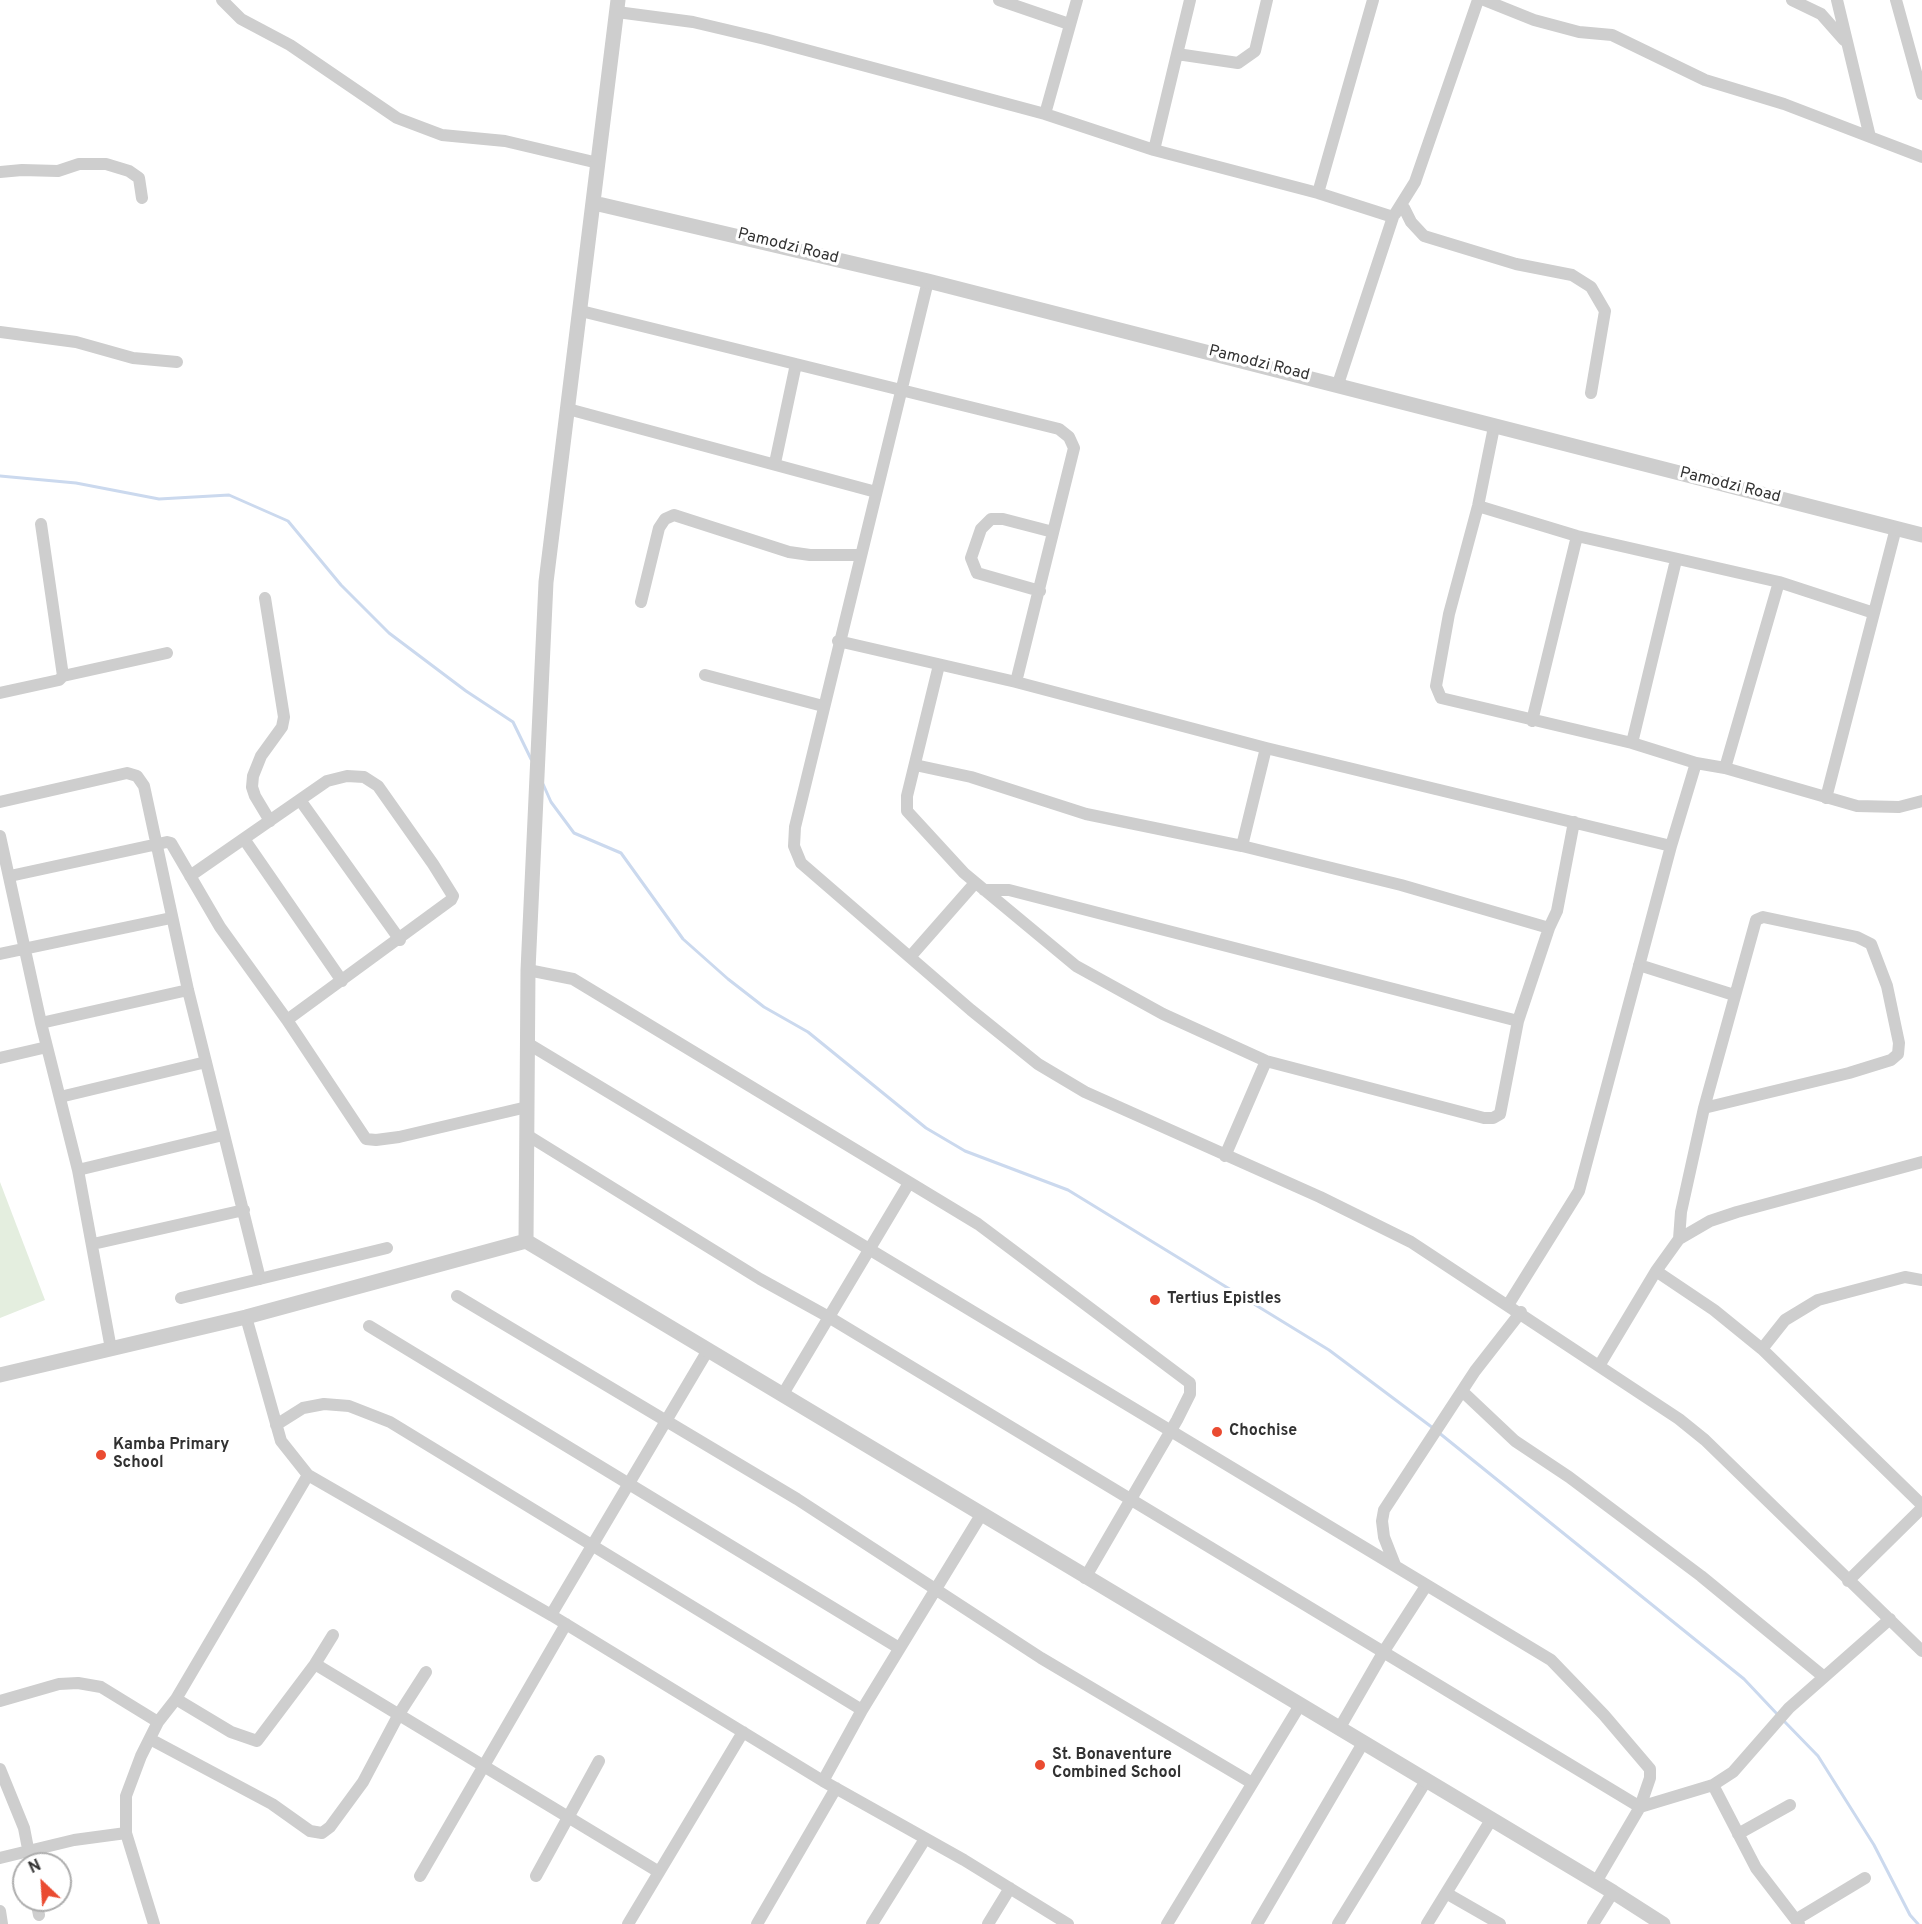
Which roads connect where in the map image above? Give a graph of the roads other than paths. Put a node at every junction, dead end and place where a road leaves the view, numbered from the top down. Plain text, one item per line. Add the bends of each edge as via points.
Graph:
1 (222, 0) edge
2 (999, 0) edge
3 (1077, 0) edge
4 (1190, 0) edge
5 (1267, 0) edge
6 (1373, 0) edge
7 (1478, 0) edge
8 (1484, 0) edge
9 (1792, 0) edge
10 (1837, 0) edge
11 (1896, 0) edge
12 (617, 6) edge
13 (1840, 13) junction
14 (1821, 14) junction
15 (1070, 24) junction
16 (1844, 40) junction
17 (1178, 54) junction
18 (1922, 94) edge
19 (1045, 114) junction
20 (1870, 137) junction
21 (1154, 150) junction
22 (1922, 157) edge
23 (598, 163) junction
24 (0, 172) edge
25 (1318, 193) junction
26 (142, 198) dead end
27 (594, 203) junction
28 (1404, 208) dead end
29 (1393, 217) junction
30 (928, 281) junction
31 (580, 311) junction
32 (0, 332) edge
33 (177, 362) dead end
34 (796, 364) junction
35 (1338, 384) junction
36 (902, 391) junction
37 (1591, 393) dead end
38 (568, 409) junction
39 (1494, 427) junction
40 (775, 463) junction
41 (876, 492) junction
42 (1478, 506) junction
43 (41, 524) dead end
44 (1896, 528) junction
45 (1053, 532) junction
46 (1922, 535) edge
47 (1576, 536) junction
48 (860, 555) junction
49 (1676, 560) junction
50 (1779, 582) junction
51 (1040, 591) junction
52 (265, 598) dead end
53 (641, 602) dead end
54 (1874, 613) junction
55 (838, 641) junction
56 (167, 653) dead end
57 (939, 665) junction
58 (705, 675) dead end
59 (63, 676) junction
60 (1016, 682) junction
61 (0, 693) edge
62 (823, 706) junction
63 (1532, 721) junction
64 (1632, 743) junction
65 (1266, 748) junction
66 (1696, 763) junction
67 (915, 765) junction
68 (1725, 768) junction
69 (1827, 798) junction
70 (300, 800) junction
71 (1922, 801) edge
72 (0, 802) edge
73 (270, 821) junction
74 (1574, 822) junction
75 (0, 836) edge
76 (244, 839) junction
77 (157, 845) junction
78 (1242, 846) junction
79 (1671, 846) junction
80 (10, 876) junction
81 (190, 876) junction
82 (980, 886) junction
83 (171, 918) junction
84 (1549, 928) junction
85 (400, 940) junction
86 (24, 950) junction
87 (0, 954) edge
88 (910, 957) junction
89 (1639, 965) junction
90 (528, 970) junction
91 (342, 981) junction
92 (188, 990) junction
93 (1734, 995) junction
94 (287, 1020) junction
95 (1518, 1021) junction
96 (41, 1023) junction
97 (527, 1044) junction
98 (47, 1047) junction
99 (0, 1058) edge
100 (1266, 1061) junction
101 (206, 1062) junction
102 (60, 1097) junction
103 (527, 1107) junction
104 (1704, 1108) junction
105 (223, 1135) junction
106 (527, 1135) junction
107 (1225, 1156) junction
108 (1922, 1162) edge
109 (78, 1170) junction
110 (909, 1183) junction
111 (244, 1210) junction
112 (1679, 1239) junction
113 (526, 1241) junction
114 (93, 1244) junction
115 (387, 1248) dead end
116 (867, 1250) junction
117 (1656, 1271) junction
118 (260, 1279) junction
119 (1922, 1280) edge
120 (457, 1296) dead end
121 (181, 1298) dead end
122 (1508, 1305) junction
123 (1521, 1312) junction
124 (827, 1316) junction
125 (246, 1317) junction
126 (369, 1326) dead end
127 (111, 1348) junction
128 (1762, 1349) junction
129 (708, 1350) junction
130 (1599, 1366) junction
131 (0, 1375) edge
132 (1462, 1391) junction
133 (783, 1394) junction
134 (666, 1421) junction
135 (276, 1425) junction
136 (1171, 1430) junction
137 (308, 1475) junction
138 (628, 1484) junction
139 (1131, 1500) junction
140 (1922, 1506) edge
141 (981, 1515) junction
142 (592, 1545) junction
143 (1395, 1565) junction
144 (1084, 1578) junction
145 (1848, 1581) junction
146 (1426, 1586) junction
147 (935, 1588) junction
148 (551, 1615) junction
149 (1890, 1619) junction
150 (566, 1624) junction
151 (333, 1635) dead end
152 (899, 1648) junction
153 (1384, 1651) junction
154 (1922, 1652) edge
155 (315, 1664) junction
156 (426, 1672) dead end
157 (1824, 1677) junction
158 (4, 1697) edge
159 (176, 1699) junction
160 (1300, 1705) junction
161 (862, 1710) junction
162 (399, 1714) junction
163 (158, 1722) junction
164 (1340, 1729) junction
165 (742, 1732) junction
166 (150, 1739) junction
167 (1363, 1743) junction
168 (599, 1761) dead end
169 (485, 1767) junction
170 (0, 1769) edge
171 (1426, 1780) junction
172 (823, 1781) junction
173 (1252, 1783) junction
174 (1713, 1785) junction
175 (836, 1788) junction
176 (1790, 1805) dead end
177 (1640, 1807) junction
178 (568, 1818) junction
179 (1491, 1820) junction
180 (126, 1833) junction
181 (1738, 1834) junction
182 (925, 1839) junction
183 (30, 1851) junction
184 (0, 1858) edge
185 (658, 1872) junction
186 (420, 1876) dead end
187 (536, 1876) dead end
188 (1865, 1878) dead end
189 (1596, 1882) junction
190 (1010, 1888) junction
191 (1613, 1892) junction
192 (1446, 1893) junction
193 (0, 1911) edge
194 (38, 1912) edge
195 (39, 1915) dead end
196 (1798, 1921) edge
197 (2, 1924) edge
198 (153, 1924) edge
199 (628, 1924) edge
200 (758, 1924) edge
201 (872, 1924) edge
202 (988, 1924) edge
203 (1068, 1924) edge
204 (1167, 1924) edge
205 (1257, 1924) edge
206 (1338, 1924) edge
207 (1427, 1924) edge
208 (1500, 1924) edge
209 (1593, 1924) edge
210 (1662, 1924) edge

1 - 23 street via 241,19 290,45 397,118 442,135 505,141
2 - 15 street
3 - 15 street
4 - 17 street
5 - 17 street via 1255,51 1248,58 1238,63
6 - 25 street
7 - 29 street via 1415,182
8 - 20 street via 1534,20 1580,32 1612,35 1705,80 1784,104
9 - 14 street
10 - 13 street
11 - 18 street
12 - 19 street via 754,36
12 - 23 street
13 - 14 street
13 - 16 street
14 - 16 street
15 - 19 street
16 - 20 street
17 - 21 street
19 - 21 street
20 - 22 street
21 - 25 street
23 - 27 street
24 - 26 street via 58,171 79,164 106,164 139,178
25 - 29 street
27 - 30 street, Pamodzi Road
27 - 31 street
28 - 37 street via 1424,236 1516,264 1572,275 1591,287 1605,311
29 - 35 street
30 - 35 street, Pamodzi Road
30 - 36 street
31 - 34 street
31 - 38 street
32 - 33 street via 76,342 133,358
34 - 36 street
34 - 40 street
35 - 39 street, Pamodzi Road
36 - 41 street
36 - 45 street via 1059,429 1069,437 1074,448
38 - 40 street
38 - 90 street via 546,582
39 - 42 street
39 - 44 street, Pamodzi Road
40 - 41 street
41 - 48 street
42 - 47 street
42 - 63 street via 1449,614 1436,686 1441,698
43 - 59 street
44 - 46 street, Pamodzi Road
44 - 54 street
45 - 51 street
45 - 51 street via 991,519 981,529 971,558 977,573
47 - 49 street
47 - 63 street
48 - 53 street via 789,552 675,514 659,528
48 - 55 street
49 - 50 street
49 - 64 street
50 - 54 street
50 - 68 street
51 - 60 street
52 - 73 street via 284,717 282,727 261,756 252,787
54 - 69 street
55 - 57 street
55 - 62 street
56 - 59 street
57 - 60 street
57 - 67 street
58 - 62 street
59 - 61 street
60 - 65 street
62 - 88 street via 794,846 801,863
63 - 64 street
64 - 66 street
65 - 74 street
65 - 78 street
66 - 68 street
66 - 79 street
67 - 78 street via 971,777 1086,813
67 - 82 street via 907,811
68 - 69 street
69 - 71 street via 1877,809
70 - 73 street
70 - 85 street
70 - 85 street via 327,781 347,776 364,777 378,786 453,896
72 - 77 street via 128,773 137,776 144,786
73 - 76 street
74 - 79 street
74 - 84 street via 1557,911
75 - 80 street
76 - 81 street
76 - 91 street
77 - 80 street
77 - 81 street via 171,843
77 - 83 street
78 - 84 street via 1401,885
79 - 89 street
80 - 86 street
81 - 94 street via 220,927
82 - 88 street
82 - 95 street via 1010,890
82 - 100 street via 1095,978
83 - 86 street
83 - 92 street
84 - 95 street
85 - 91 street
86 - 87 street
86 - 96 street
88 - 107 street via 1038,1064 1085,1092
89 - 93 street
89 - 122 street via 1579,1191
90 - 97 street
90 - 110 street via 573,979
91 - 94 street
92 - 96 street
92 - 101 street
93 - 104 street
93 - 104 street via 1753,928 1756,920 1763,917 1866,940 1887,986 1898,1054 1891,1060 1849,1073
94 - 103 street via 366,1138 399,1137
95 - 100 street via 1500,1114 1493,1118
96 - 98 street
97 - 103 street
97 - 116 street
98 - 99 street
98 - 102 street
100 - 107 street
101 - 102 street
101 - 105 street
102 - 109 street
103 - 106 street
104 - 112 street via 1681,1212
105 - 109 street
105 - 111 street
106 - 113 street
106 - 124 street
107 - 122 street via 1411,1242
108 - 112 street via 1737,1212 1710,1221
109 - 114 street
110 - 116 street
110 - 136 street via 978,1224 1191,1383 1190,1394
111 - 114 street
111 - 118 street
112 - 117 street
113 - 125 street
113 - 129 street
114 - 127 street
115 - 118 street
116 - 124 street
116 - 136 street
117 - 128 street
117 - 130 street
118 - 121 street
119 - 128 street via 1905,1277 1818,1300 1785,1320
120 - 134 street
122 - 123 street
123 - 130 street
123 - 132 street
124 - 133 street
124 - 139 street
125 - 127 street
125 - 135 street
126 - 138 street
127 - 131 street
128 - 140 street
129 - 133 street
129 - 134 street
130 - 145 street via 1705,1440
132 - 143 street via 1384,1510 1384,1537
132 - 157 street via 1515,1441 1701,1576
133 - 141 street
134 - 138 street
134 - 147 street
135 - 137 street via 281,1441
135 - 142 street via 303,1408 324,1404 349,1406 390,1422
136 - 139 street
136 - 143 street
137 - 148 street
137 - 159 street
138 - 142 street
138 - 152 street
139 - 144 street
139 - 153 street
140 - 145 street
141 - 144 street
141 - 147 street
142 - 148 street
142 - 161 street
143 - 146 street
144 - 160 street
145 - 149 street
146 - 153 street
146 - 177 street via 1565,1672 1650,1769
147 - 152 street
147 - 173 street via 1041,1658
148 - 150 street
149 - 154 street
149 - 157 street
150 - 165 street
150 - 169 street
151 - 155 street
152 - 161 street
153 - 164 street
153 - 177 street
155 - 159 street via 257,1741 231,1731
155 - 162 street
156 - 162 street
157 - 174 street via 1785,1712 1733,1772
158 - 163 street via 78,1683 101,1687
159 - 163 street
160 - 164 street
160 - 173 street
161 - 172 street
162 - 166 street via 363,1782 322,1833 310,1831 272,1804
162 - 169 street
163 - 166 street
164 - 167 street
165 - 172 street
165 - 185 street
166 - 180 street via 126,1796
167 - 171 street
167 - 205 street
168 - 178 street
169 - 178 street
169 - 186 street
170 - 183 street
171 - 179 street
171 - 206 street
172 - 175 street
173 - 204 street
174 - 177 street
174 - 181 street
175 - 182 street
175 - 200 street
176 - 181 street
177 - 189 street
178 - 185 street
178 - 187 street
179 - 189 street
179 - 192 street
180 - 183 street via 74,1839
180 - 198 street
181 - 196 street via 1756,1868
182 - 190 street
182 - 201 street
183 - 184 street
185 - 199 street
188 - 196 street
189 - 191 street
190 - 202 street
190 - 203 street
191 - 209 street
191 - 210 street
192 - 207 street
192 - 208 street
193 - 197 street
194 - 195 street

